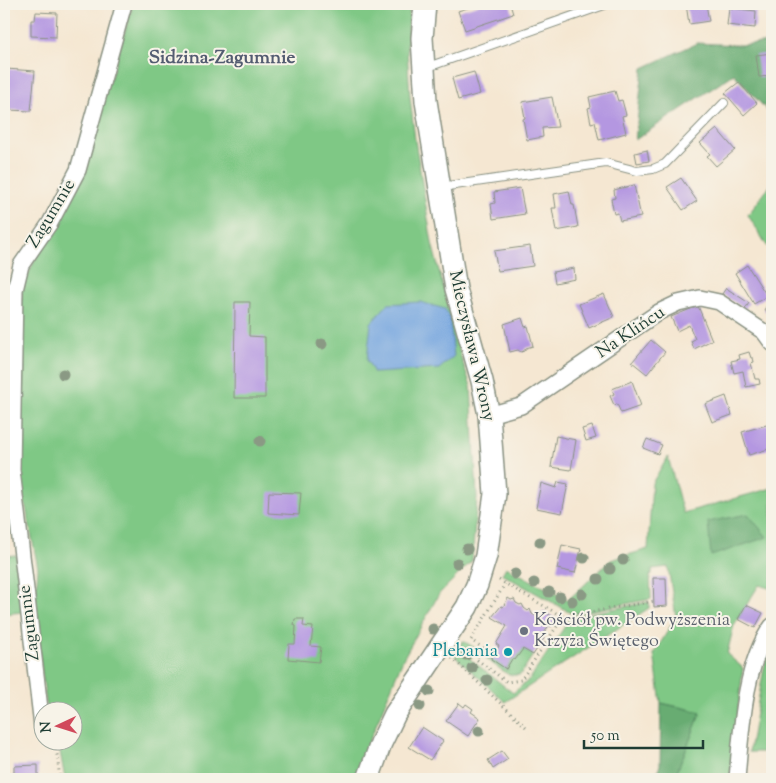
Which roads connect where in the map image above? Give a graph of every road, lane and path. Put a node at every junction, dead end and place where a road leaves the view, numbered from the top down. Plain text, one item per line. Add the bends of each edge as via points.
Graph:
1 (124, 4) edge
2 (425, 4) edge
3 (607, 4) edge
4 (423, 68) junction
5 (724, 103) dead end
6 (440, 187) junction
7 (772, 343) edge
8 (489, 416) junction
9 (499, 580) dead end
10 (504, 584) junction
11 (654, 601) dead end
12 (563, 617) junction
13 (772, 626) edge
14 (440, 648) junction
15 (39, 700) edge
16 (526, 727) dead end
17 (56, 750) edge
18 (60, 779) edge
19 (368, 779) edge
20 (737, 779) edge

1 - 15 street, Zagumnie via 78,170 50,223 21,264 15,290 12,470
2 - 4 street, Mieczysława Wrony
3 - 4 lane
4 - 6 street, Mieczysława Wrony
5 - 6 lane via 665,164 653,169 637,171 606,163
6 - 8 street, Mieczysława Wrony via 456,289
7 - 8 street, Na Klińcu via 764,332 719,302 700,298 678,303 659,312 521,406
8 - 14 street, Mieczysława Wrony via 494,494 486,556 467,607
9 - 10 path
10 - 12 path
10 - 12 path via 471,640 483,648 476,659 508,682 521,680
11 - 12 path
13 - 20 street via 754,661
14 - 16 path
14 - 19 street, Mieczysława Wrony via 395,714
17 - 18 path

